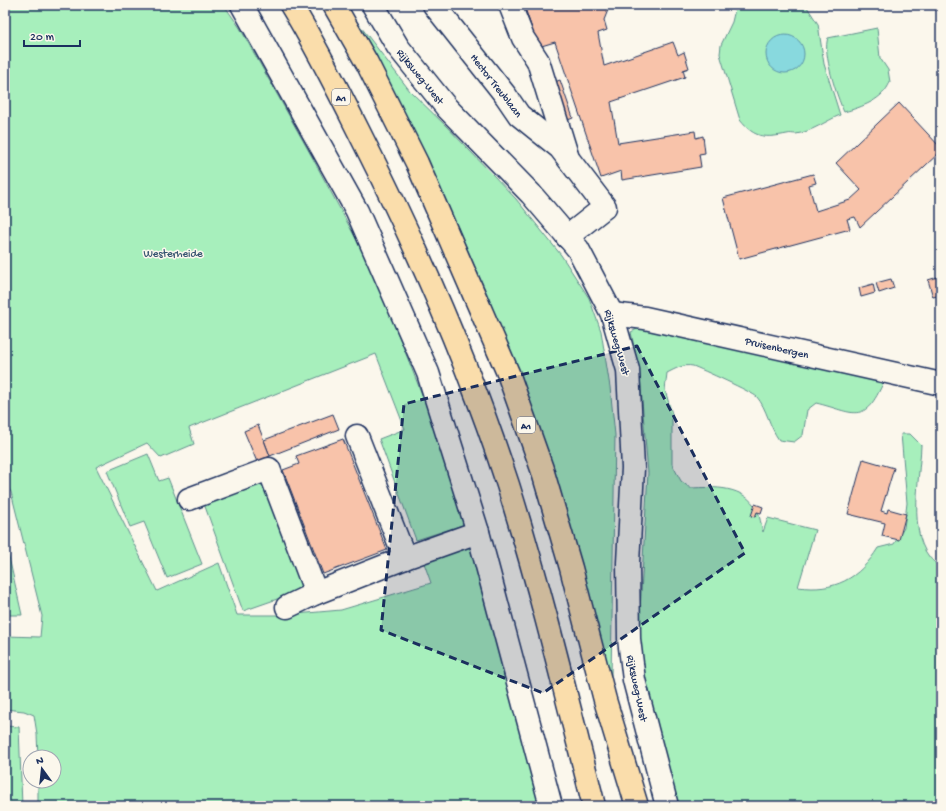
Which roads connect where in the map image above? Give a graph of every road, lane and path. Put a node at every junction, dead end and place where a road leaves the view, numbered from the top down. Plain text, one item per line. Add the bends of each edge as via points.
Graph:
1 (242, 5) edge
2 (291, 5) edge
3 (334, 5) edge
4 (373, 5) edge
5 (434, 5) edge
6 (510, 5) edge
7 (568, 157) junction
8 (567, 237) junction
9 (612, 314) junction
10 (941, 384) edge
11 (358, 436) dead end
12 (189, 499) dead end
13 (478, 532) junction
14 (405, 558) junction
15 (316, 593) junction
16 (286, 606) dead end
17 (551, 806) edge
18 (594, 806) edge
19 (637, 806) edge
20 (667, 806) edge

1 - 13 street via 357,211 428,373
2 - 18 highway, A1 via 389,190 473,388 507,483 536,580
3 - 19 highway, A1 via 367,63 417,163 508,373 542,469 605,700
4 - 8 street, Rijksweg-West via 398,47 447,108 532,194
5 - 7 street, Hector Treublaan via 519,115
6 - 7 street, Hector Treublaan via 523,38 538,61
7 - 8 street, Hector Treublaan via 605,207
8 - 9 street, Rijksweg-West via 578,249
9 - 10 street, Pruisenbergen via 645,318
9 - 20 street, Rijksweg-West via 628,370 632,453 628,563 629,639 634,680
11 - 14 street
12 - 15 street via 269,469
13 - 14 street
13 - 17 street
14 - 15 street
15 - 16 street

